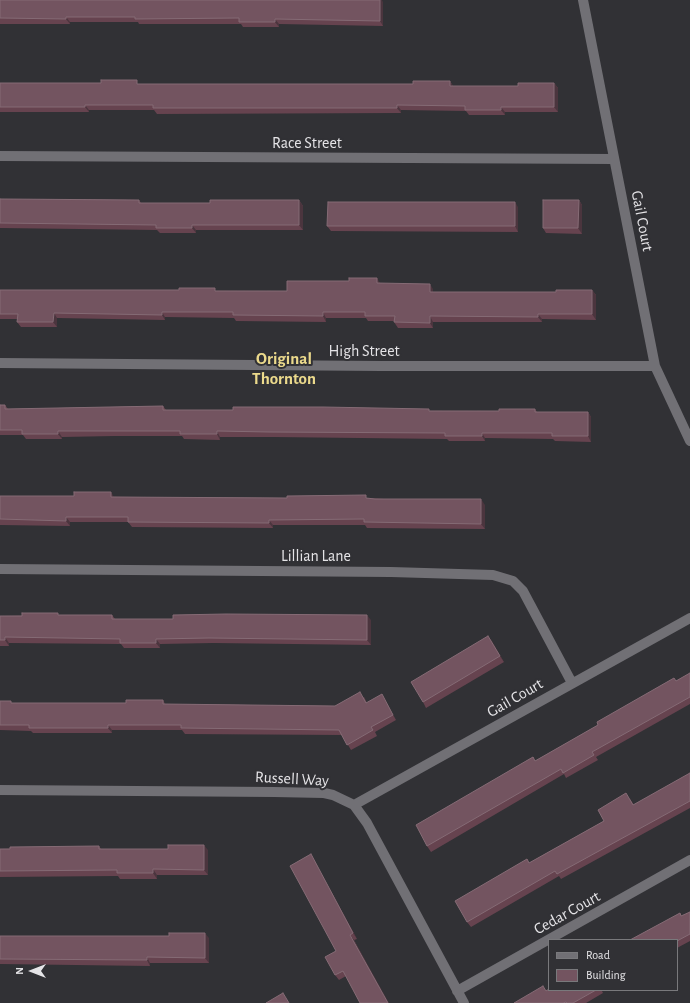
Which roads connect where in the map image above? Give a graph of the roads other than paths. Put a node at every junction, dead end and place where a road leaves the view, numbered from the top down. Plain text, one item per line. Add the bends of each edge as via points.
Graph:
1 (583, 0) edge
2 (0, 156) edge
3 (614, 159) junction
4 (0, 363) edge
5 (655, 366) junction
6 (690, 441) edge
7 (0, 569) edge
8 (690, 618) edge
9 (572, 683) junction
10 (0, 790) edge
11 (354, 805) junction
12 (690, 860) edge
13 (549, 939) edge
14 (548, 940) edge
15 (457, 991) junction
16 (464, 1003) edge

1 - 3 street, Gail Court
2 - 3 street, Race Street
3 - 5 street, Gail Court
4 - 5 street, High Street
5 - 6 street, Gail Court
7 - 9 street, Lillian Lane via 493,574 513,581 523,591
8 - 9 street, Gail Court
9 - 11 street, Gail Court
10 - 11 street, Russell Way via 324,793
11 - 15 street via 367,822
12 - 13 street, Cedar Court
14 - 15 street, Cedar Court
15 - 16 street

